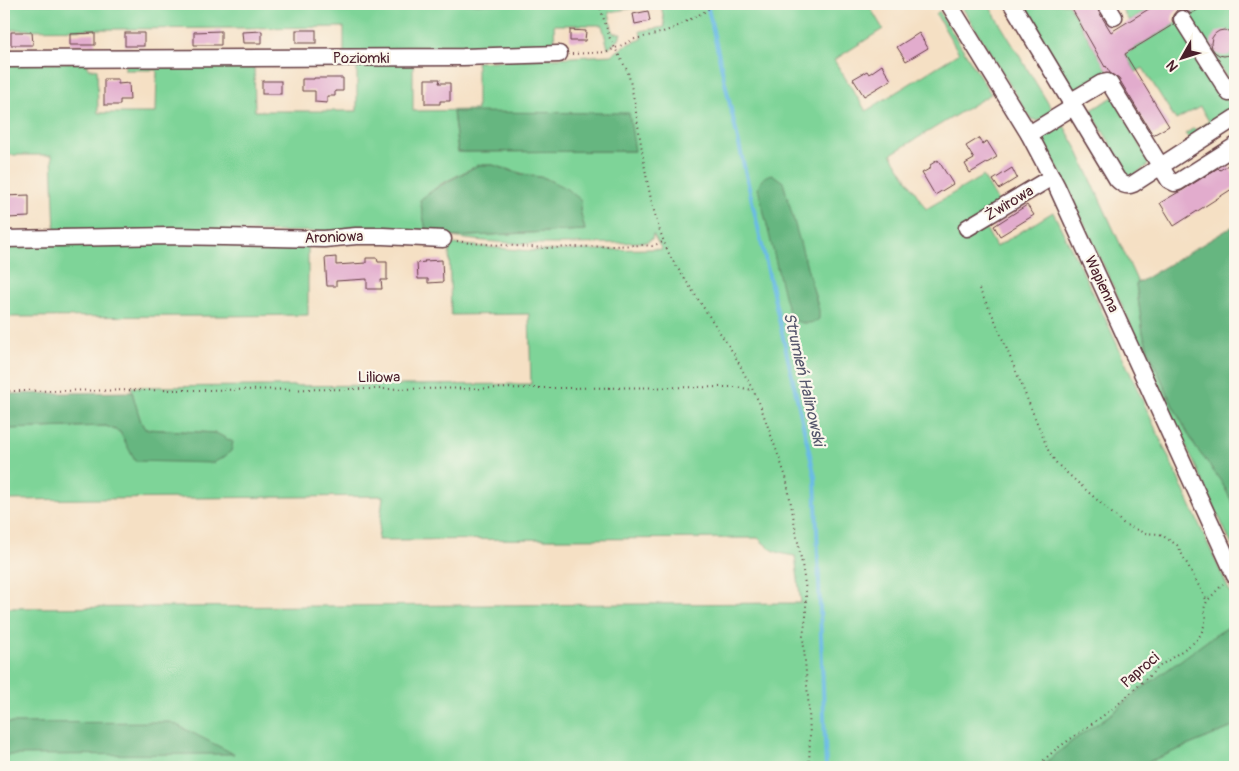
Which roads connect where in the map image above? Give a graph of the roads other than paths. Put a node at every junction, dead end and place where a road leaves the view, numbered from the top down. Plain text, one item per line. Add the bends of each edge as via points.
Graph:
1 (949, 4) edge
2 (1012, 4) edge
3 (1182, 19) dead end
4 (559, 54) road end
5 (4, 59) edge
6 (1233, 94) edge
7 (1072, 104) junction
8 (1235, 118) edge
9 (1029, 134) junction
10 (1235, 146) edge
11 (1160, 166) junction
12 (1052, 177) junction
13 (967, 228) dead end
14 (4, 239) edge
15 (443, 239) road end
16 (1232, 578) edge

1 - 9 street, Wapienna
2 - 7 street
3 - 6 street
4 - 5 street, Poziomki via 453,58
7 - 9 street
7 - 11 street via 1121,183 1132,184
7 - 11 street via 1102,83 1110,84
8 - 11 street
9 - 12 street, Wapienna
10 - 11 street via 1176,183
12 - 13 street, Żwirowa
12 - 16 street, Wapienna
14 - 15 street, Aroniowa via 172,236 324,239 383,236

